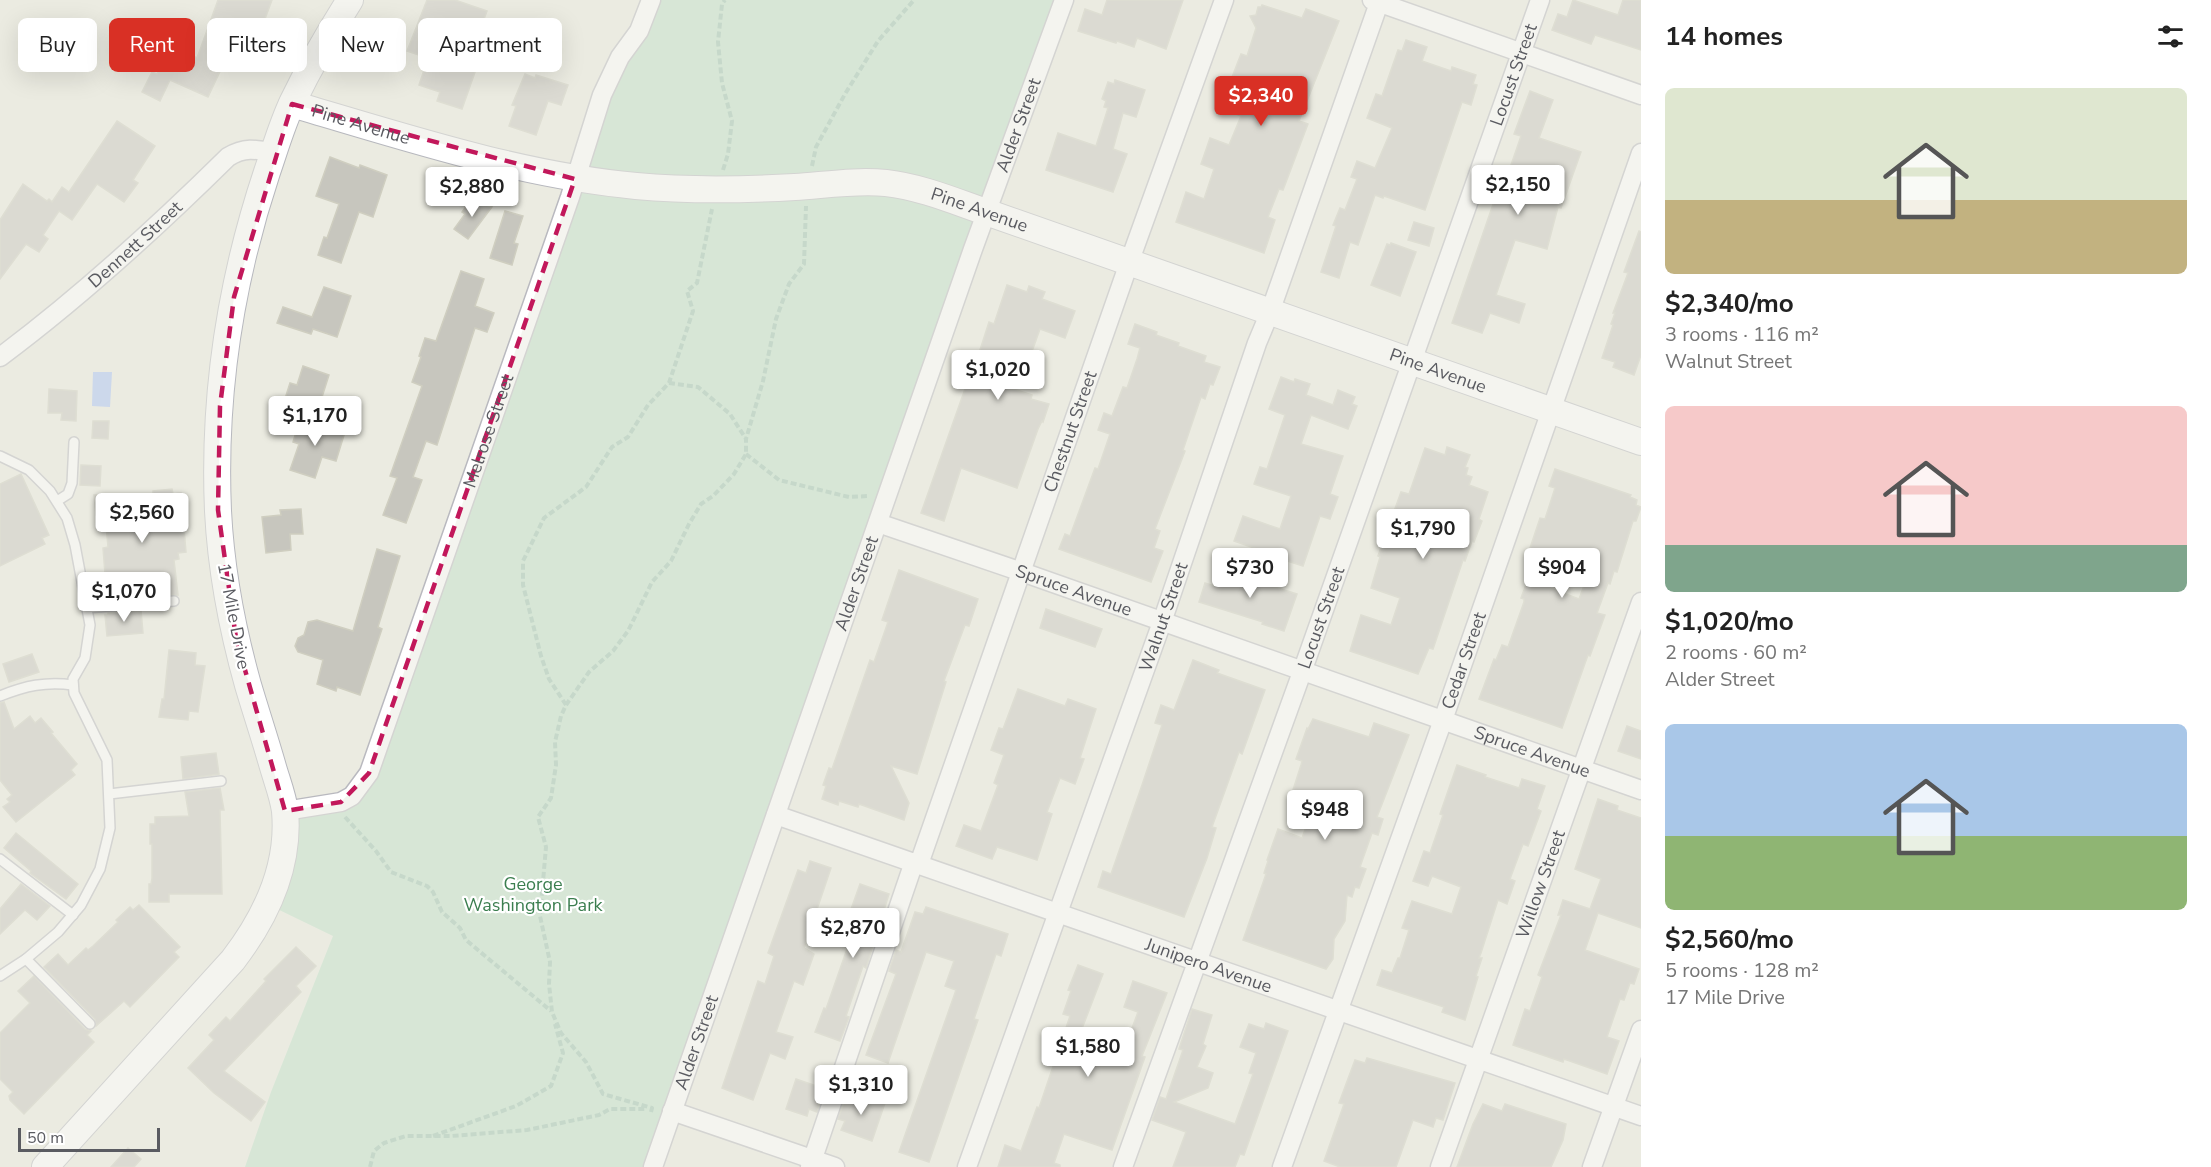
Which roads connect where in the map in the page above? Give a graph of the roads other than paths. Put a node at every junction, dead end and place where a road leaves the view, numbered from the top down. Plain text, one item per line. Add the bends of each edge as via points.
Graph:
1 (350, 0) edge
2 (651, 0) edge
3 (1064, 0) edge
4 (1224, 0) edge
5 (1540, 0) edge
6 (1377, 1) edge
7 (1521, 53) junction
8 (1641, 95) edge
9 (292, 104) junction
10 (274, 153) junction
11 (1641, 153) edge
12 (575, 179) junction
13 (986, 212) junction
14 (1129, 263) junction
15 (1270, 312) junction
16 (0, 357) edge
17 (1411, 361) junction
18 (1550, 410) junction
19 (74, 442) dead end
20 (1641, 442) edge
21 (0, 456) edge
22 (57, 501) junction
23 (878, 523) junction
24 (1022, 572) junction
25 (174, 601) dead end
26 (1641, 602) edge
27 (86, 608) junction
28 (1162, 622) junction
29 (1302, 672) junction
30 (73, 685) junction
31 (0, 696) edge
32 (1443, 720) junction
33 (1582, 770) junction
34 (220, 781) dead end
35 (1641, 790) edge
36 (109, 794) junction
37 (285, 811) junction
38 (776, 815) junction
39 (0, 859) edge
40 (916, 863) junction
41 (1058, 913) junction
42 (73, 915) junction
43 (26, 959) junction
44 (1196, 961) junction
45 (0, 975) edge
46 (1339, 1010) junction
47 (90, 1024) dead end
48 (1641, 1030) edge
49 (1479, 1060) junction
50 (1613, 1106) junction
51 (672, 1111) junction
52 (1641, 1116) edge
53 (812, 1163) edge
54 (45, 1167) edge
55 (653, 1167) edge
56 (835, 1167) edge
57 (967, 1167) edge
58 (1123, 1167) edge
59 (1282, 1167) edge
60 (1440, 1167) edge
61 (1592, 1167) edge

1 - 9 main road, 17 Mile Drive
2 - 12 street, Melrose Street via 639,31 610,75
3 - 13 street, Alder Street
4 - 14 street, Chestnut Street
5 - 7 street, Locust Street
6 - 7 street
6 - 15 street, Walnut Street
7 - 8 street
7 - 17 street, Locust Street
9 - 10 main road, 17 Mile Drive
9 - 12 main road, Pine Avenue
10 - 16 street, Dennett Street via 254,148 240,149 228,156 88,288
10 - 37 main road, 17 Mile Drive via 246,242 225,352 218,510 226,590 236,638
11 - 18 street, Cedar Street
12 - 13 main road, Pine Avenue via 690,190 886,183 927,191
12 - 37 street, Melrose Street via 369,773 352,796 341,802
13 - 14 main road, Pine Avenue
13 - 23 street, Alder Street
14 - 15 main road, Pine Avenue
14 - 24 street, Chestnut Street
15 - 17 main road, Pine Avenue
15 - 28 street, Walnut Street
17 - 18 main road, Pine Avenue
17 - 29 street, Locust Street
18 - 20 main road, Pine Avenue
18 - 32 street, Cedar Street
19 - 22 lane via 72,483 68,494
21 - 22 lane via 29,470
22 - 27 lane via 68,518
23 - 24 street, Spruce Avenue
23 - 38 street, Alder Street
24 - 28 street, Spruce Avenue
24 - 40 street, Chestnut Street
25 - 27 lane
26 - 33 street, Willow Street
27 - 30 lane via 90,625 85,658
28 - 29 street, Spruce Avenue
28 - 41 street, Walnut Street
29 - 32 street, Spruce Avenue
29 - 44 street, Locust Street
30 - 31 lane via 44,683
30 - 36 lane via 107,760
32 - 33 street, Spruce Avenue
32 - 46 street, Cedar Street
33 - 35 street, Spruce Avenue
33 - 49 street, Willow Street
34 - 36 lane
36 - 42 lane via 110,828 100,869
37 - 54 main road, 17 Mile Drive via 275,885 256,929 233,960
38 - 40 street, Junipero Avenue
38 - 51 street, Alder Street
39 - 42 lane
40 - 41 street, Junipero Avenue
40 - 53 street, Chestnut Street
41 - 44 street, Junipero Avenue
41 - 57 street, Walnut Street
42 - 43 lane
43 - 45 lane
43 - 47 lane
44 - 46 street, Junipero Avenue
44 - 58 street, Locust Street
46 - 49 street, Junipero Avenue
46 - 59 street, Cedar Street
48 - 50 street
49 - 50 street, Junipero Avenue
49 - 60 street, Willow Street
50 - 52 street, Junipero Avenue
50 - 61 street
51 - 53 street
51 - 55 street, Alder Street
53 - 56 street

